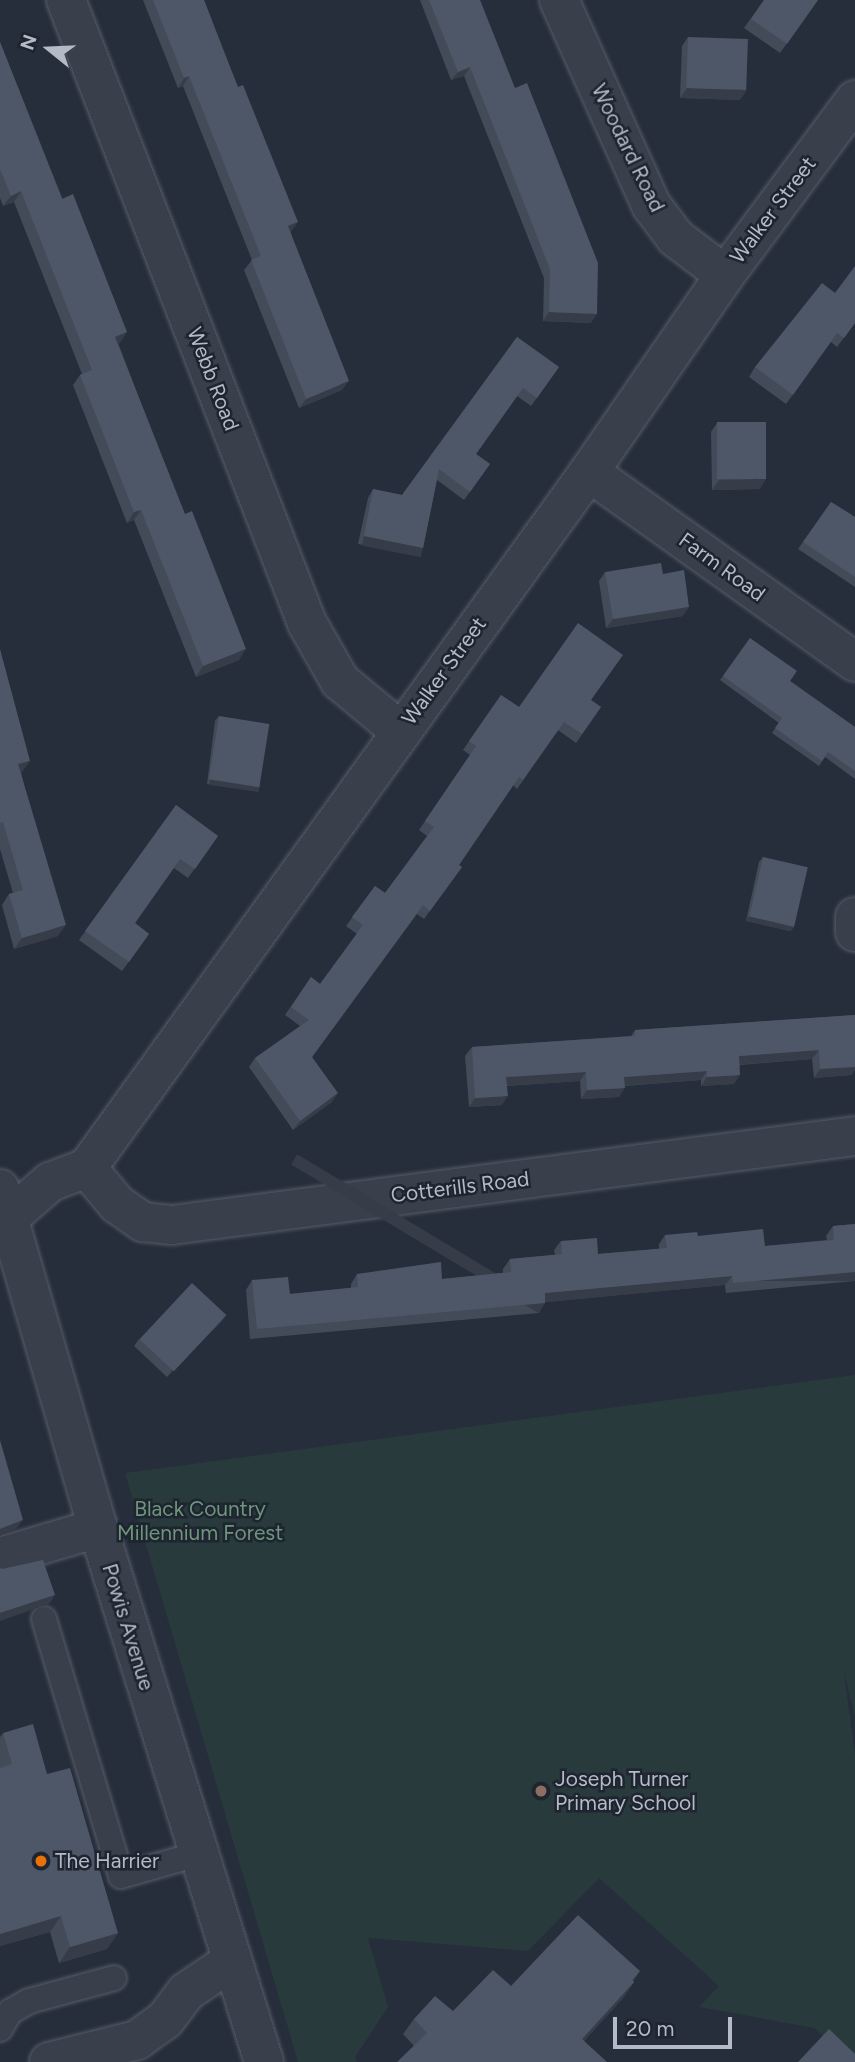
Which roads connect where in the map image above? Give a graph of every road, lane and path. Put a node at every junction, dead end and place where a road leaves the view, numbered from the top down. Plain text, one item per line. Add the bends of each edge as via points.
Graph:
1 (66, 0) edge
2 (559, 0) edge
3 (855, 100) edge
4 (725, 275) junction
5 (589, 472) junction
6 (855, 662) edge
7 (400, 731) junction
8 (855, 917) edge
9 (855, 932) edge
10 (855, 1136) edge
11 (87, 1168) junction
12 (3, 1206) edge
13 (98, 1528) junction
14 (0, 1557) edge
15 (44, 1619) edge
16 (198, 1854) junction
17 (232, 1961) junction
18 (114, 1978) dead end
19 (0, 2029) edge
20 (75, 2059) edge
21 (264, 2062) edge

1 - 7 street, Webb Road via 307,623 340,681
2 - 4 street, Woodard Road via 651,205 676,238
3 - 4 street, Walker Street
4 - 5 street, Walker Street
5 - 6 street, Farm Road
5 - 7 street, Walker Street
7 - 11 street, Walker Street
8 - 9 street
10 - 11 street, Cotterills Road via 172,1225 143,1222 117,1204
11 - 12 street
12 - 13 street, Powis Avenue
13 - 14 street
13 - 16 street, Powis Avenue
15 - 16 lane via 121,1876
16 - 17 street, Powis Avenue
17 - 20 street via 186,1992 164,2020 137,2040
17 - 21 street, Powis Avenue
18 - 19 lane via 29,2001 10,2012

